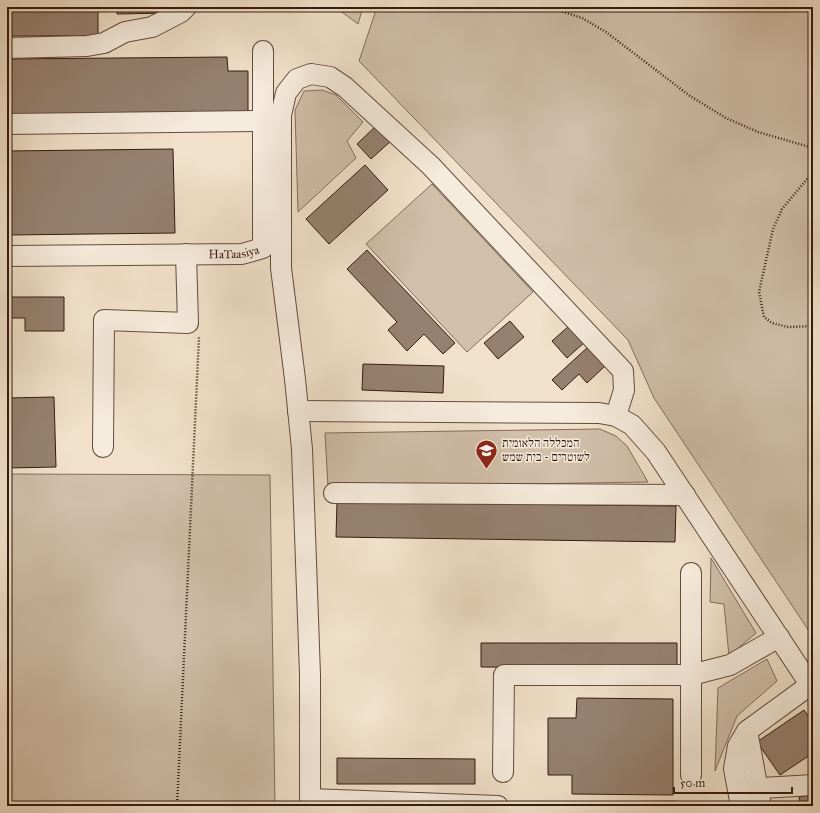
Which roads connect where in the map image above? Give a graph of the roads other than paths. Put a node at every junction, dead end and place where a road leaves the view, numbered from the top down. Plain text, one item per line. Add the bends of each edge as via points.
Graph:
1 (186, 7) edge
2 (7, 48) edge
3 (263, 51) dead end
4 (263, 121) junction
5 (7, 124) edge
6 (186, 254) junction
7 (7, 256) edge
8 (298, 411) junction
9 (616, 416) junction
10 (103, 447) dead end
11 (334, 493) dead end
12 (685, 495) junction
13 (691, 573) dead end
14 (779, 637) junction
15 (691, 675) junction
16 (812, 687) edge
17 (747, 730) junction
18 (503, 772) dead end
19 (691, 775) dead end
20 (813, 785) edge
21 (759, 797) edge
22 (739, 798) edge
23 (310, 802) edge
24 (498, 806) edge

1 - 2 street via 152,27 125,32 104,43 87,46
3 - 4 street, HaTaasiya
4 - 5 street
4 - 6 street, HaTaasiya via 263,248 242,254
6 - 7 street, HaTaasiya
6 - 10 street via 188,323 104,320
8 - 9 street via 599,412
8 - 9 street via 281,268 281,115 286,93 297,79 311,74 330,77 345,87 431,166 623,372 624,390
8 - 23 street via 302,449 310,675
9 - 12 street via 632,425 656,452
11 - 12 street
12 - 14 street
13 - 15 street
14 - 15 street via 730,665
14 - 16 street
15 - 18 street via 504,675
15 - 19 street
16 - 17 street
17 - 21 street
17 - 22 street via 738,746 734,769
20 - 21 street
21 - 22 street
23 - 24 street

